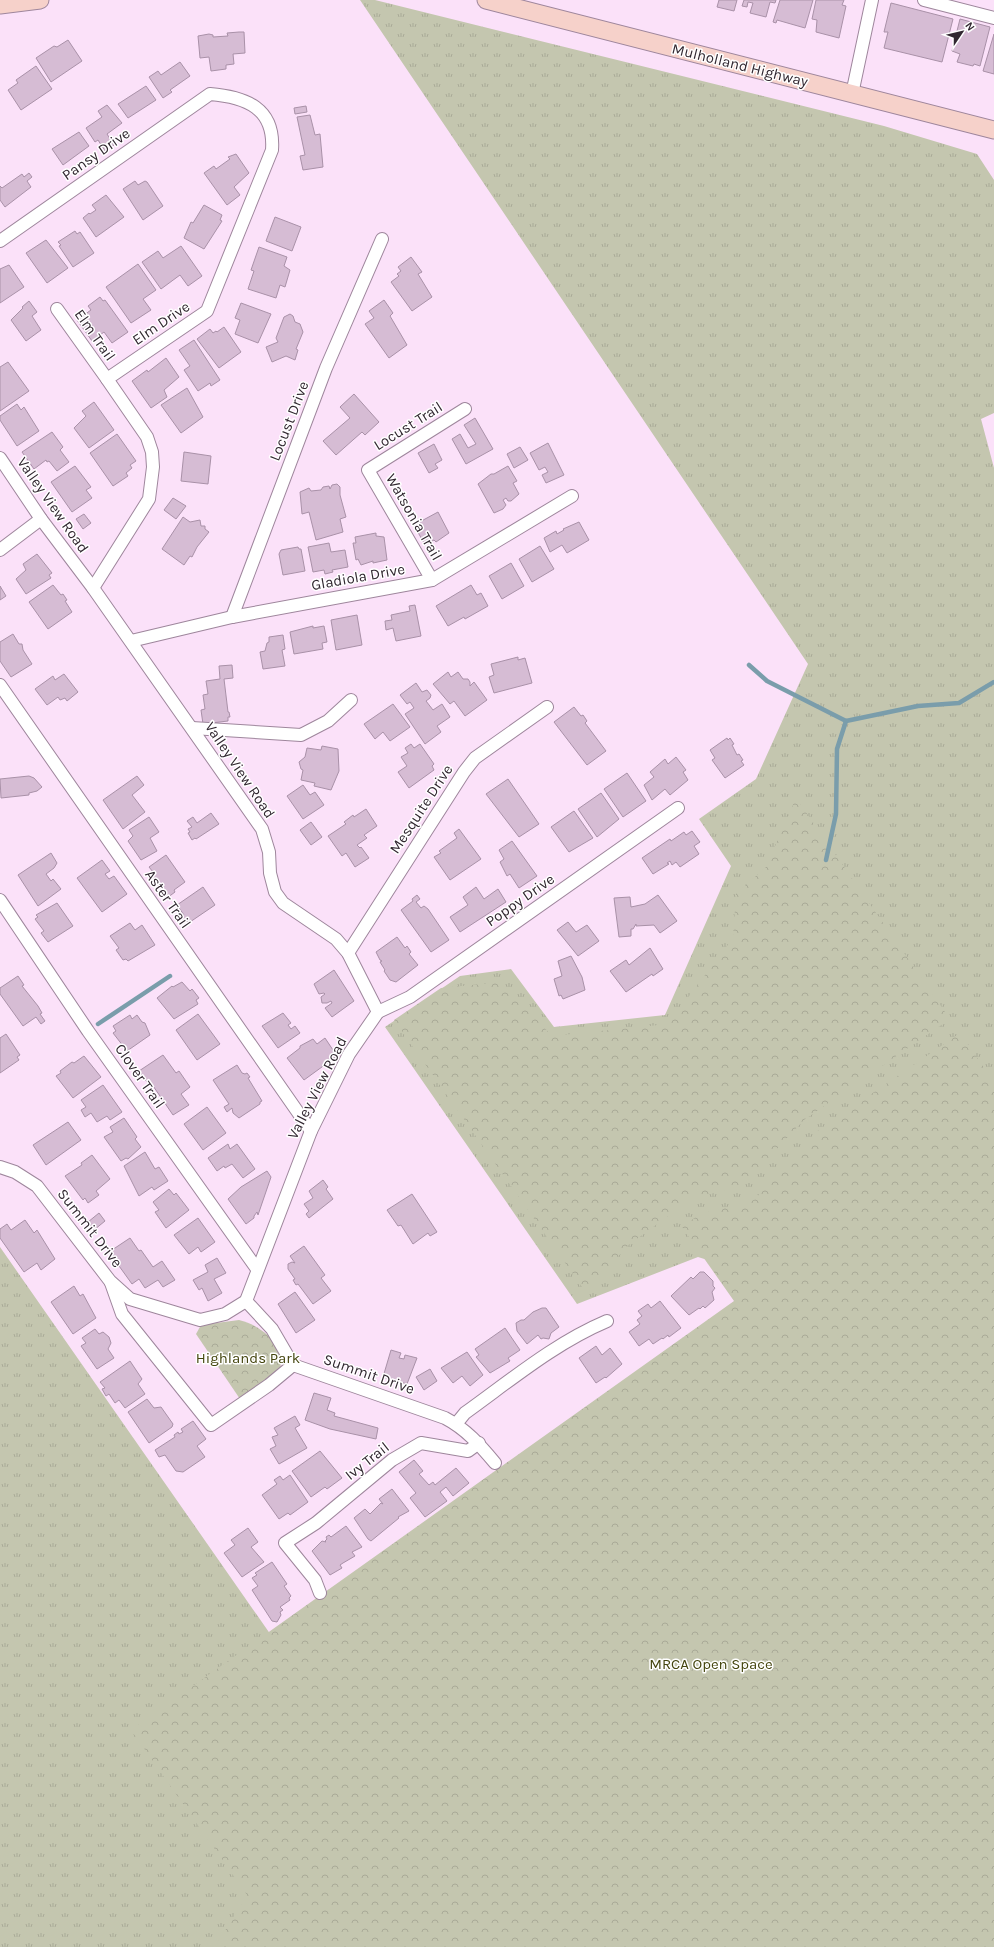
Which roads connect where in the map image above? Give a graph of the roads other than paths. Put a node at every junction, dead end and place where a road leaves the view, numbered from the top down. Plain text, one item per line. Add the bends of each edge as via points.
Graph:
1 (40, 0) edge
2 (486, 0) edge
3 (872, 0) edge
4 (924, 0) edge
5 (0, 5) edge
6 (993, 14) edge
7 (210, 94) joint
8 (852, 94) junction
9 (994, 130) edge
10 (382, 239) dead end
11 (0, 242) edge
12 (57, 309) dead end
13 (106, 379) junction
14 (464, 409) dead end
15 (0, 458) edge
16 (368, 470) joint
17 (572, 496) dead end
18 (41, 519) junction
19 (0, 550) edge
20 (432, 580) junction
21 (93, 588) junction
22 (232, 617) junction
23 (131, 641) junction
24 (0, 685) edge
25 (351, 700) dead end
26 (547, 707) dead end
27 (192, 728) junction
28 (678, 808) dead end
29 (0, 900) edge
30 (348, 953) junction
31 (378, 1012) junction
32 (311, 1131) junction
33 (0, 1167) edge
34 (257, 1269) junction
35 (110, 1280) junction
36 (246, 1301) junction
37 (607, 1321) dead end
38 (293, 1365) junction
39 (456, 1424) junction
40 (479, 1443) junction
41 (495, 1463) dead end
42 (320, 1593) dead end

1 - 5 main road
2 - 8 main road, Mulholland Highway
3 - 8 street
4 - 6 street
7 - 11 street, Pansy Drive
7 - 13 street, Elm Drive via 243,99 258,109 272,132 272,150 207,312
8 - 9 main road, Mulholland Highway
10 - 22 street, Locust Drive via 326,368
12 - 13 street, Elm Trail
13 - 21 street via 147,437 153,467 149,499
14 - 16 street, Locust Trail
15 - 18 street, Valley View Road
16 - 20 street, Watsonia Trail
17 - 20 street, Gladiola Drive
18 - 19 street
18 - 21 street, Valley View Road
20 - 22 street, Gladiola Drive
21 - 23 street, Valley View Road
22 - 23 street, Gladiola Drive
23 - 27 street, Valley View Road
24 - 32 street, Aster Trail
25 - 27 street via 328,721 301,735
26 - 30 street, Mesquite Drive via 475,758
27 - 30 street, Valley View Road via 262,829 269,852 270,873 275,892 283,903 336,939
28 - 31 street, Poppy Drive via 410,997
29 - 34 street, Clover Trail via 88,1031
30 - 31 street, Valley View Road
31 - 32 street, Valley View Road via 349,1054
32 - 34 street, Valley View Road
33 - 35 street, Summit Drive via 15,1172 37,1186
34 - 36 street, Valley View Road
35 - 36 street, Summit Drive via 130,1299 200,1320 225,1314
35 - 38 street via 122,1314 211,1425 270,1385
36 - 38 street via 272,1329
37 - 39 street via 555,1348 465,1413
38 - 39 street, Summit Drive
39 - 40 street, Summit Drive
40 - 41 street, Summit Drive
40 - 42 street, Ivy Trail via 468,1451 421,1443 392,1460 316,1522 285,1542 315,1580

